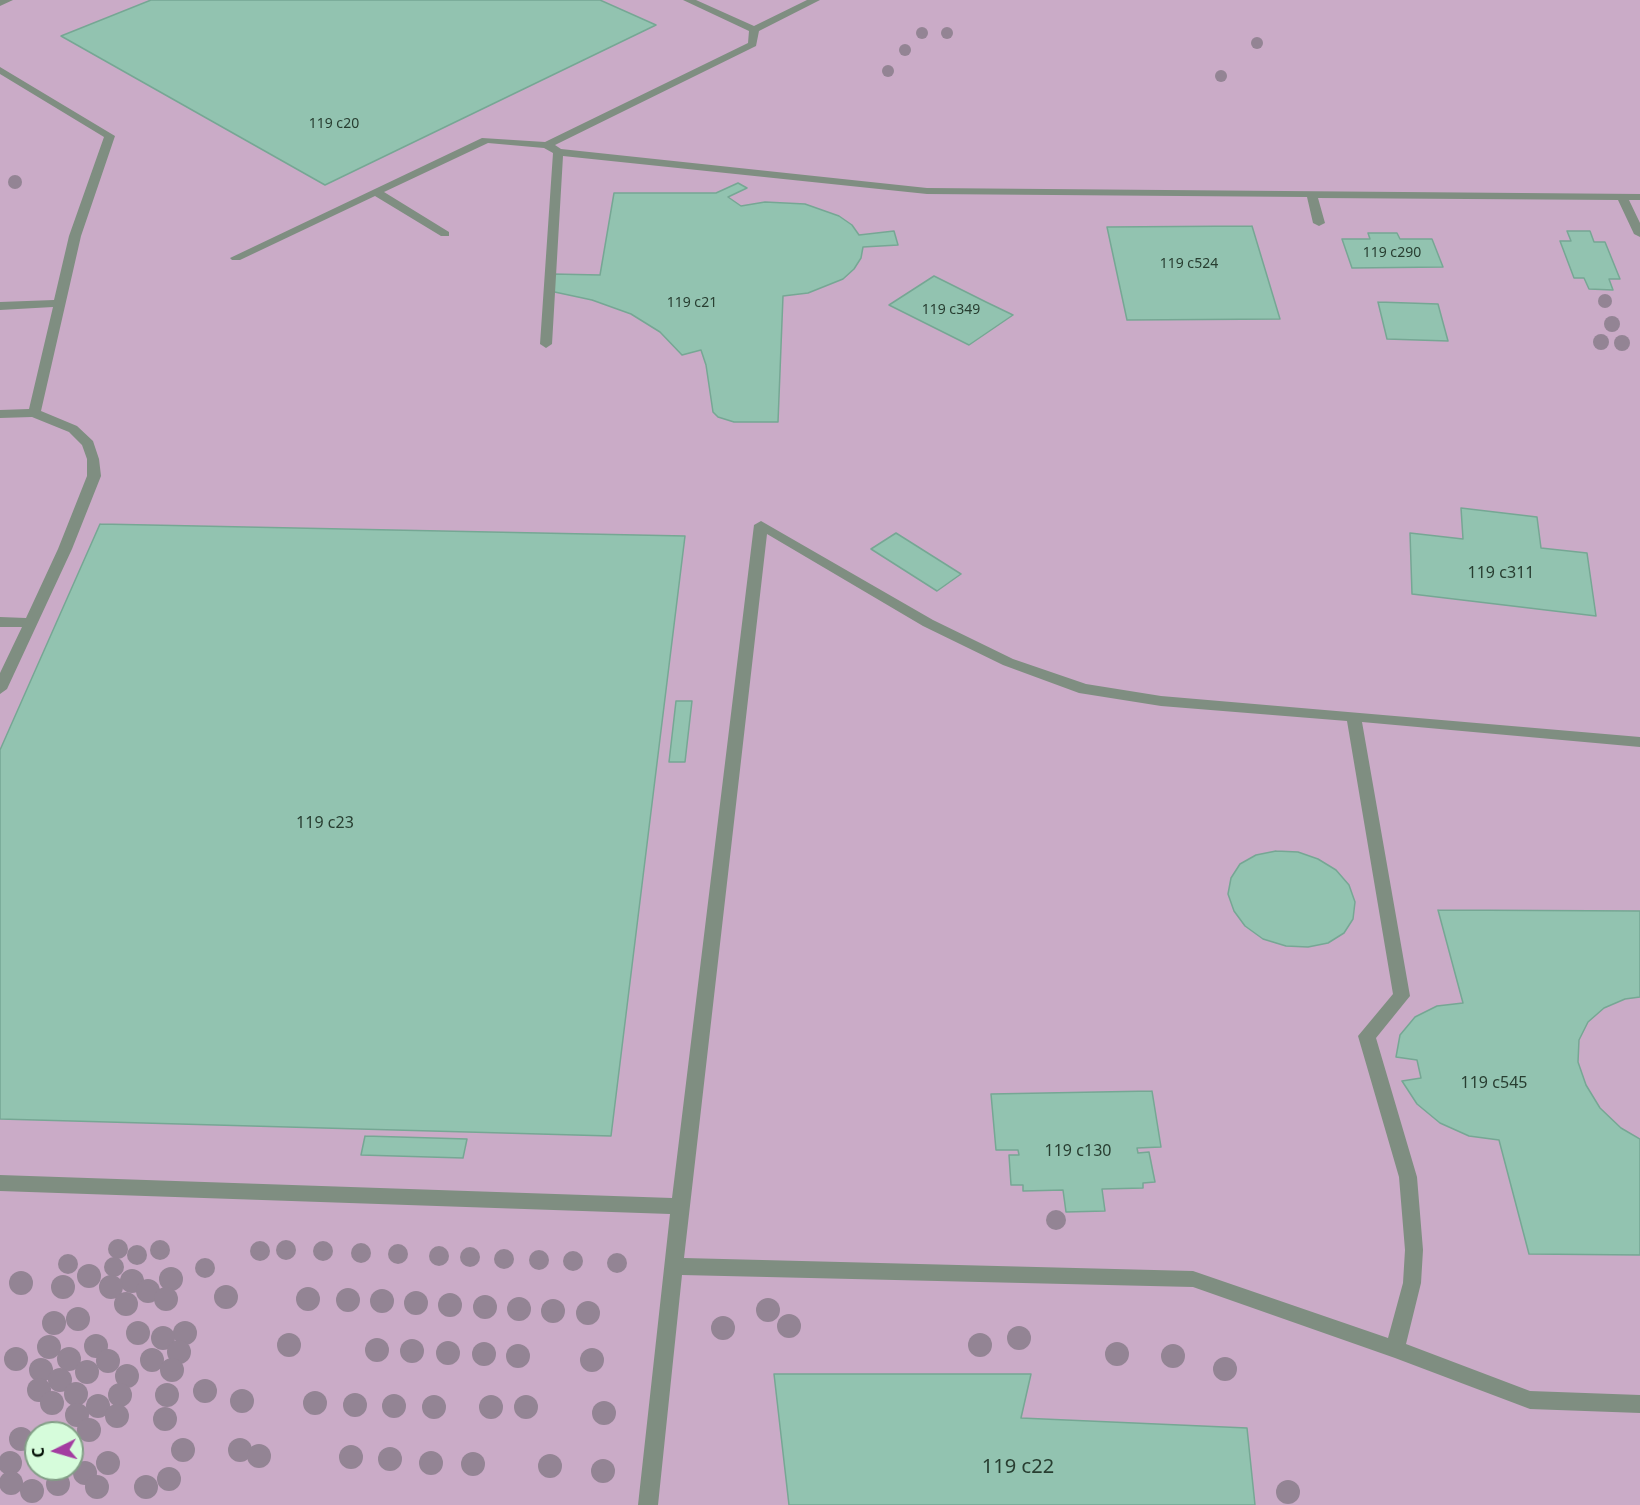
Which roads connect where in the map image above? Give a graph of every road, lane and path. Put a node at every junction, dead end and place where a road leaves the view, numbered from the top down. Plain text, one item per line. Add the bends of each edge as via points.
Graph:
1 (8, 0) edge
2 (688, 0) edge
3 (815, 0) edge
4 (0, 3) edge
5 (754, 30) junction
6 (0, 70) edge
7 (547, 146) junction
8 (558, 152) junction
9 (376, 192) junction
10 (1312, 195) junction
11 (1640, 196) edge
12 (1622, 197) junction
13 (1319, 223) dead end
14 (445, 234) dead end
15 (1640, 234) edge
16 (236, 258) dead end
17 (58, 303) junction
18 (0, 306) edge
19 (546, 344) dead end
20 (34, 412) junction
21 (0, 414) edge
22 (0, 622) edge
23 (30, 623) junction
24 (0, 690) edge
25 (1354, 717) junction
26 (1640, 742) edge
27 (0, 1183) edge
28 (681, 1206) junction
29 (673, 1266) junction
30 (1395, 1349) junction
31 (1640, 1404) edge
32 (648, 1505) edge

1 - 4 lane
2 - 5 lane
3 - 5 lane
5 - 7 lane via 753,44
6 - 17 lane via 110,136 75,236
7 - 8 lane
7 - 9 lane via 486,140
8 - 10 lane via 927,190
8 - 19 lane
9 - 14 lane
9 - 16 lane
10 - 12 lane
10 - 13 lane
11 - 12 lane
12 - 15 lane
17 - 18 lane
17 - 20 lane
20 - 21 lane
20 - 23 lane via 73,429 88,444 93,476 65,549
22 - 23 lane
23 - 24 lane
25 - 26 lane
25 - 28 lane via 1084,689 1008,662 937,627 761,525
25 - 30 lane via 1402,996 1367,1036 1408,1177 1412,1283
27 - 28 lane
28 - 29 lane
29 - 30 lane via 1193,1279
29 - 32 lane
30 - 31 lane via 1530,1400

